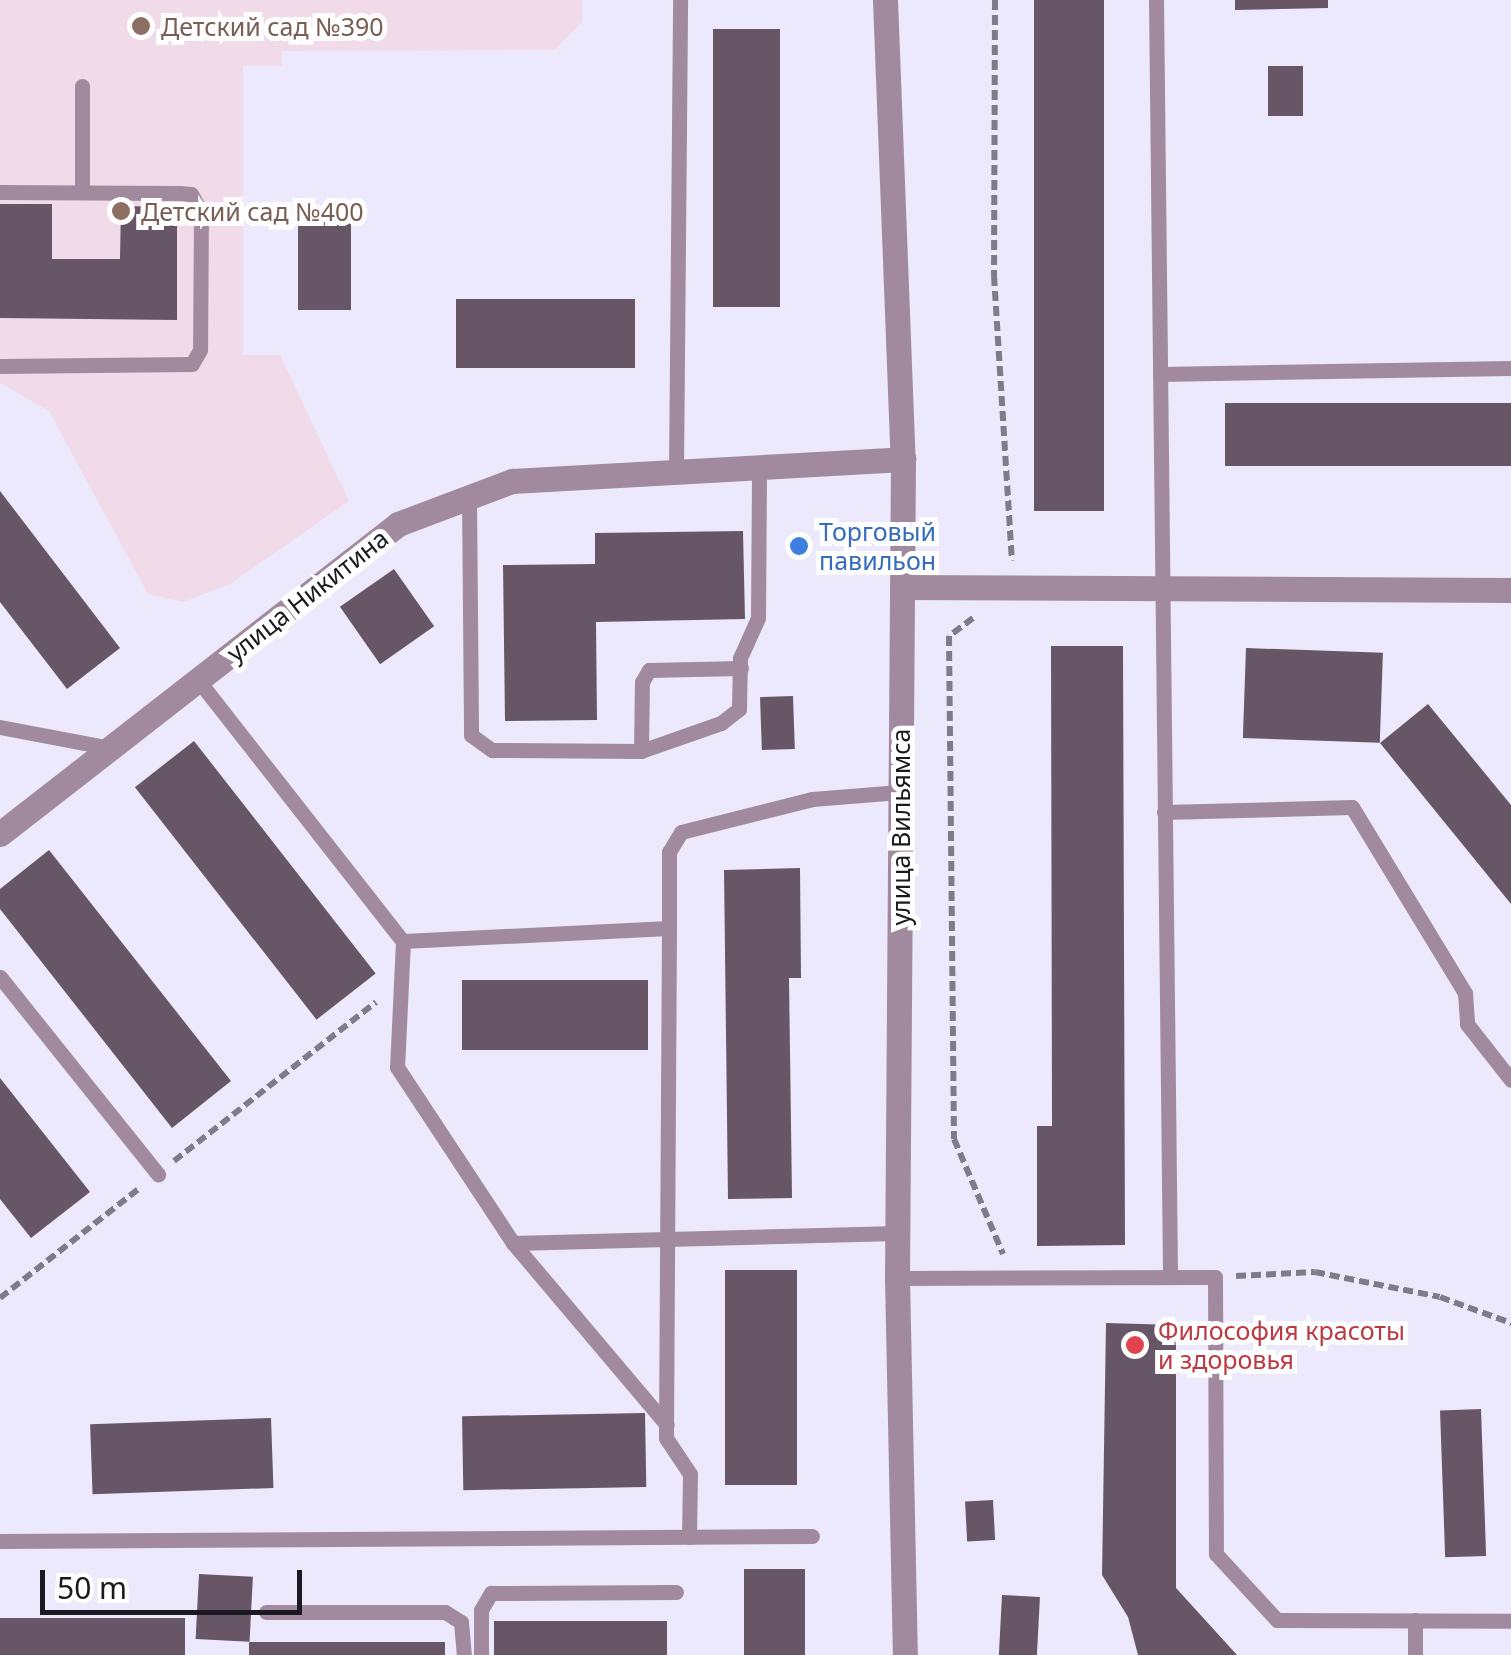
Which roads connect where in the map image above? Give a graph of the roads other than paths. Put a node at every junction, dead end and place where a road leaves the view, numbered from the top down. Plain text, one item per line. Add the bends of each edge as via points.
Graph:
1 (680, 0) edge
2 (885, 0) edge
3 (1156, 0) edge
4 (82, 86) dead end
5 (0, 192) edge
6 (82, 192) junction
7 (0, 366) edge
8 (1511, 368) edge
9 (1160, 374) junction
10 (903, 459) junction
11 (759, 467) junction
12 (676, 472) junction
13 (470, 497) junction
14 (902, 587) junction
15 (1161, 588) junction
16 (1511, 590) edge
17 (740, 668) junction
18 (198, 680) junction
19 (0, 727) edge
20 (110, 748) junction
21 (641, 750) junction
22 (900, 792) junction
23 (1164, 812) junction
24 (0, 834) edge
25 (669, 928) junction
26 (402, 942) junction
27 (0, 977) edge
28 (1511, 1080) edge
29 (158, 1174) road end
30 (897, 1233) junction
31 (667, 1239) junction
32 (513, 1244) junction
33 (1170, 1277) junction
34 (897, 1278) junction
35 (666, 1425) junction
36 (812, 1536) dead end
37 (689, 1537) junction
38 (0, 1541) edge
39 (676, 1592) dead end
40 (266, 1612) dead end
41 (1416, 1620) junction
42 (1511, 1620) edge
43 (464, 1655) edge
44 (481, 1655) edge
45 (905, 1655) edge
46 (1414, 1655) edge

1 - 12 lane
2 - 10 street, улица Вильямса
3 - 9 lane
4 - 6 lane
5 - 6 lane
6 - 7 lane via 178,192 198,201 197,359 181,368
8 - 9 lane
9 - 15 lane
10 - 11 street, улица Никитина
10 - 14 street, улица Вильямса
11 - 12 street, улица Никитина
11 - 17 lane via 758,618
12 - 13 street, улица Никитина via 512,481
13 - 18 street, улица Никитина via 398,524
13 - 21 lane via 471,736 492,750
14 - 15 street
14 - 22 street, улица Вильямса
15 - 16 street
15 - 23 lane
17 - 21 lane via 739,708 732,718
17 - 21 lane via 649,670 642,682
18 - 20 street, улица Никитина
18 - 26 lane
19 - 20 lane
20 - 24 street, улица Никитина
22 - 25 lane via 812,799 682,832 670,852
22 - 30 street, улица Вильямса
23 - 28 lane via 1352,808 1465,993 1467,1024
23 - 33 lane
25 - 26 lane
25 - 31 lane
26 - 32 lane via 398,1068
27 - 29 lane
30 - 31 lane
30 - 34 street, улица Вильямса
31 - 32 lane
31 - 35 lane
32 - 35 lane
33 - 34 lane
33 - 41 lane via 1215,1277 1216,1554 1278,1620
34 - 45 street, улица Вильямса
35 - 37 lane via 669,1449 690,1474
36 - 37 lane
37 - 38 lane
39 - 44 lane via 490,1593 481,1610
40 - 43 lane via 445,1612 462,1622
41 - 42 lane
41 - 46 lane

